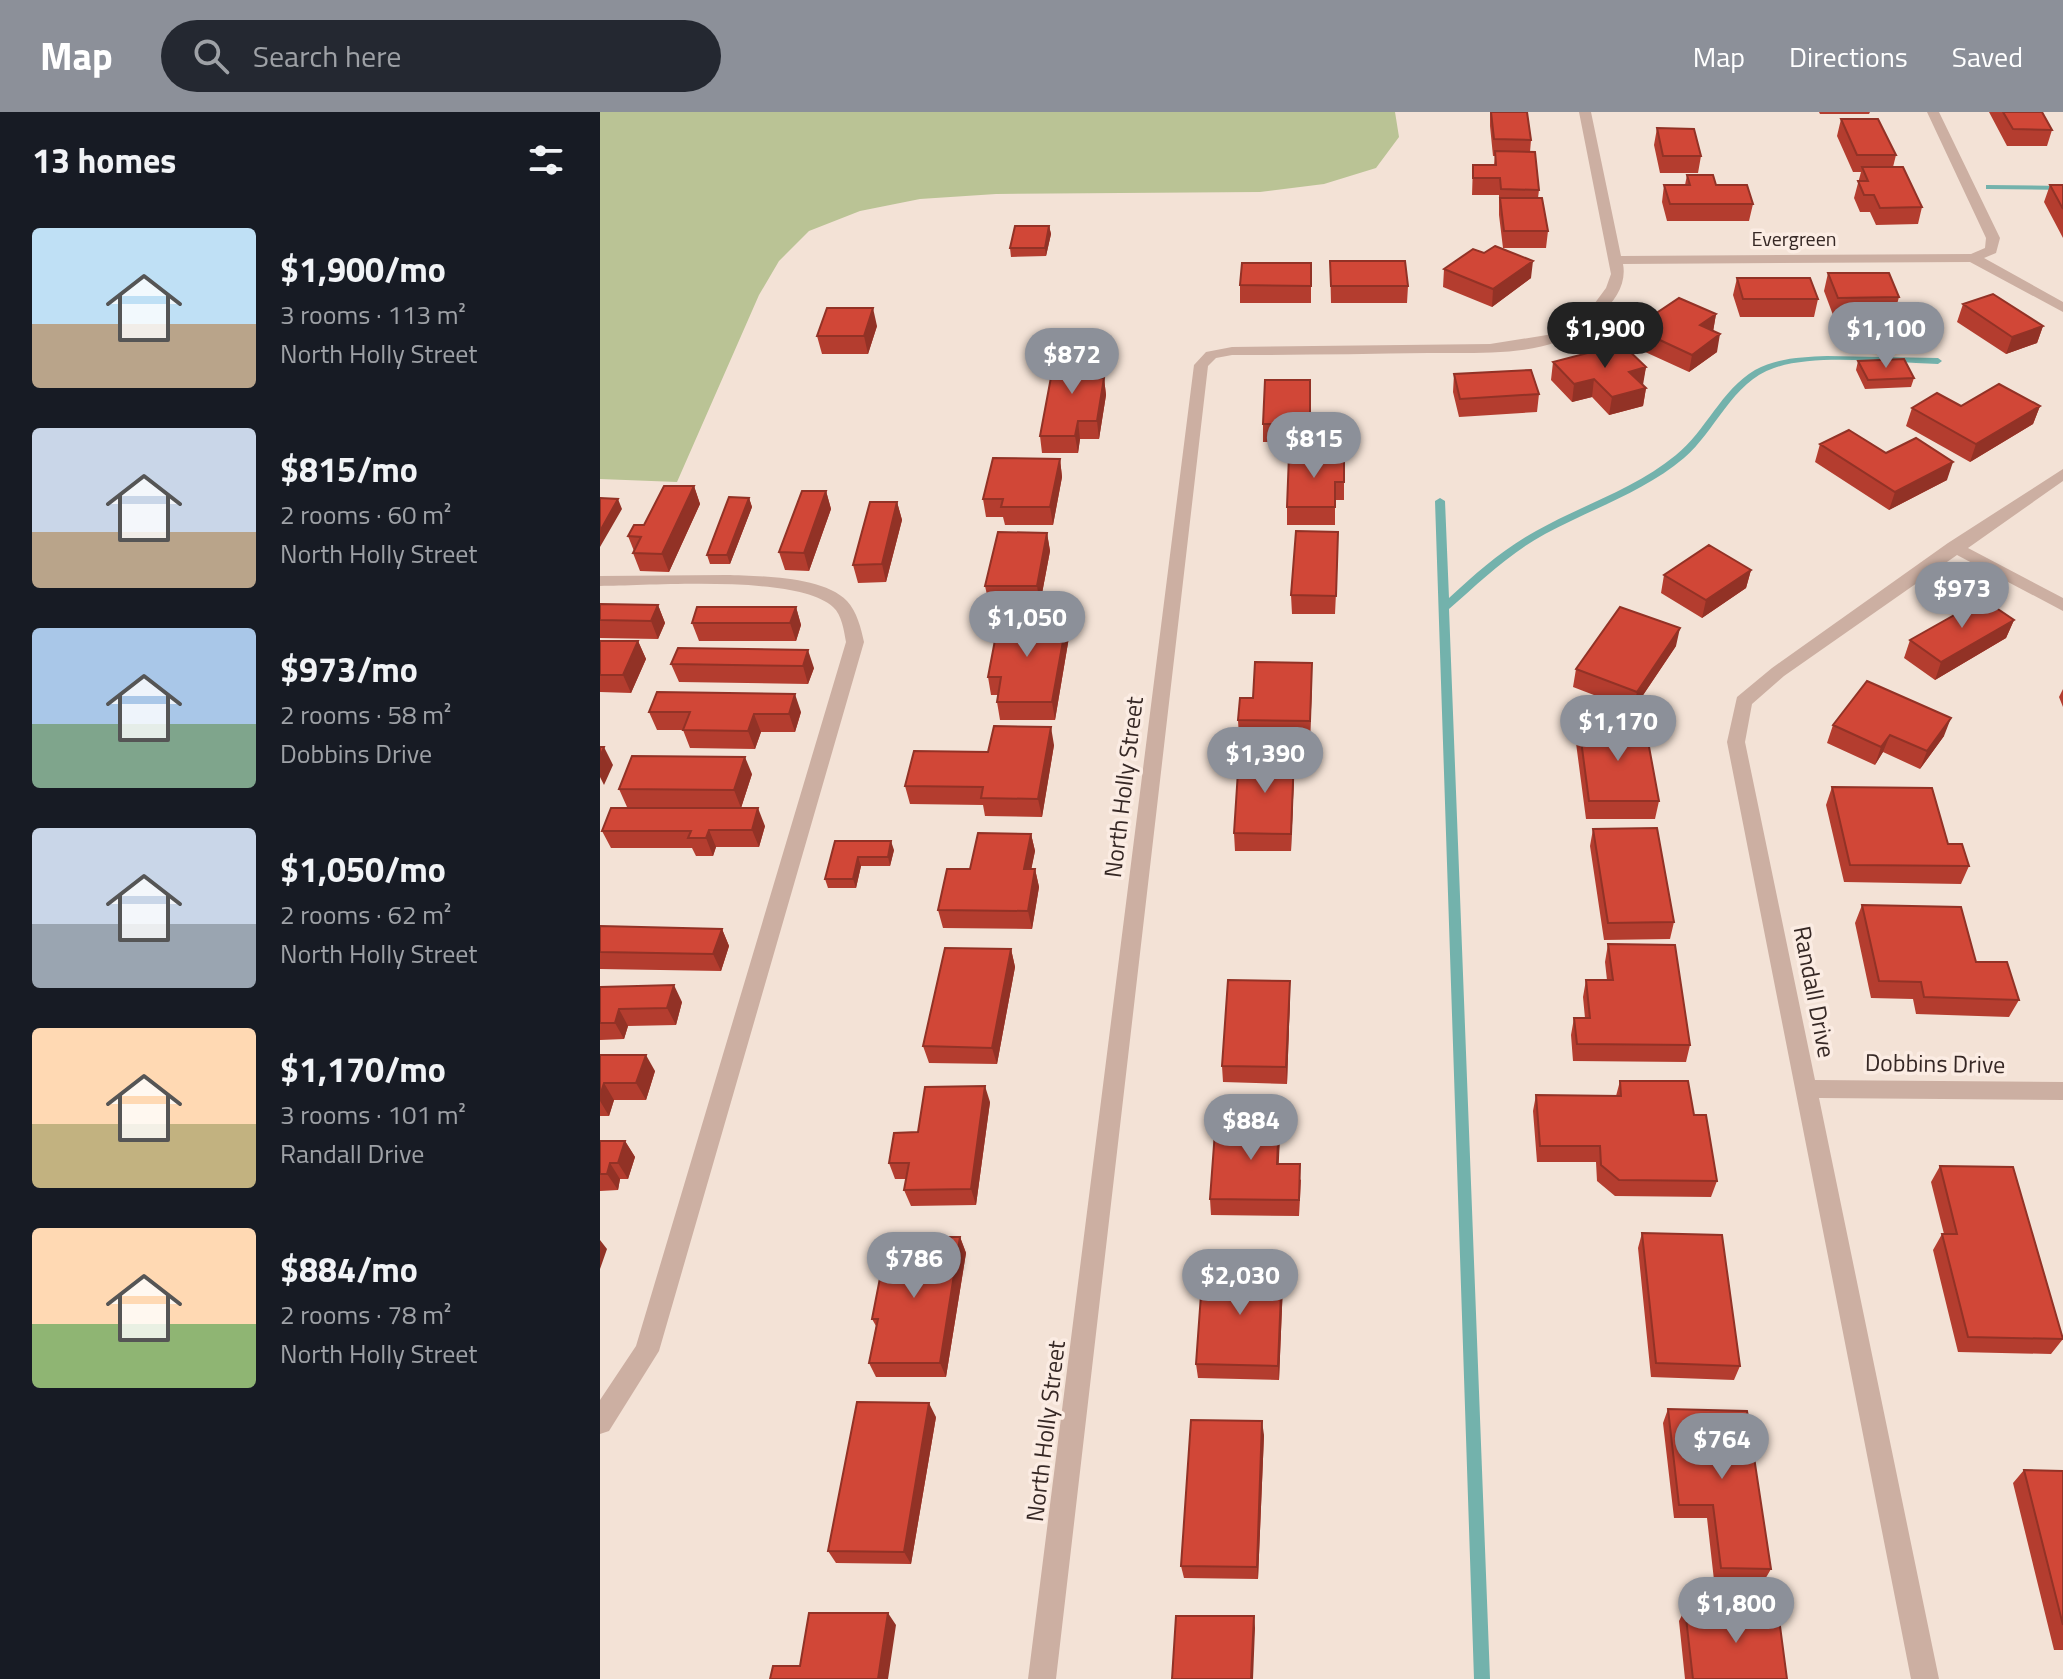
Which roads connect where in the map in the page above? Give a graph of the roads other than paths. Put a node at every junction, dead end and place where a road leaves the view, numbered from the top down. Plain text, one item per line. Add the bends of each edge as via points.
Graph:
1 (1585, 112) edge
2 (1933, 112) edge
3 (1973, 258) junction
4 (1616, 260) junction
5 (2063, 308) edge
6 (2063, 474) edge
7 (1954, 547) junction
8 (600, 581) edge
9 (2063, 605) edge
10 (1807, 1089) junction
11 (2063, 1091) edge
12 (600, 1422) edge
13 (1042, 1679) edge
14 (1925, 1679) edge

1 - 4 street
2 - 3 street via 1993,238 1991,250
3 - 4 street, Evergreen
3 - 5 street
4 - 13 street, North Holly Street via 1613,289 1594,314 1551,339 1490,348 1232,351 1211,355 1201,365
6 - 7 street, Randall Drive
7 - 9 street
7 - 10 street, Randall Drive via 1743,701 1736,742
8 - 12 street via 780,582 837,601 850,620 855,642 647,1351
10 - 11 street, Dobbins Drive
10 - 14 street, Randall Drive

